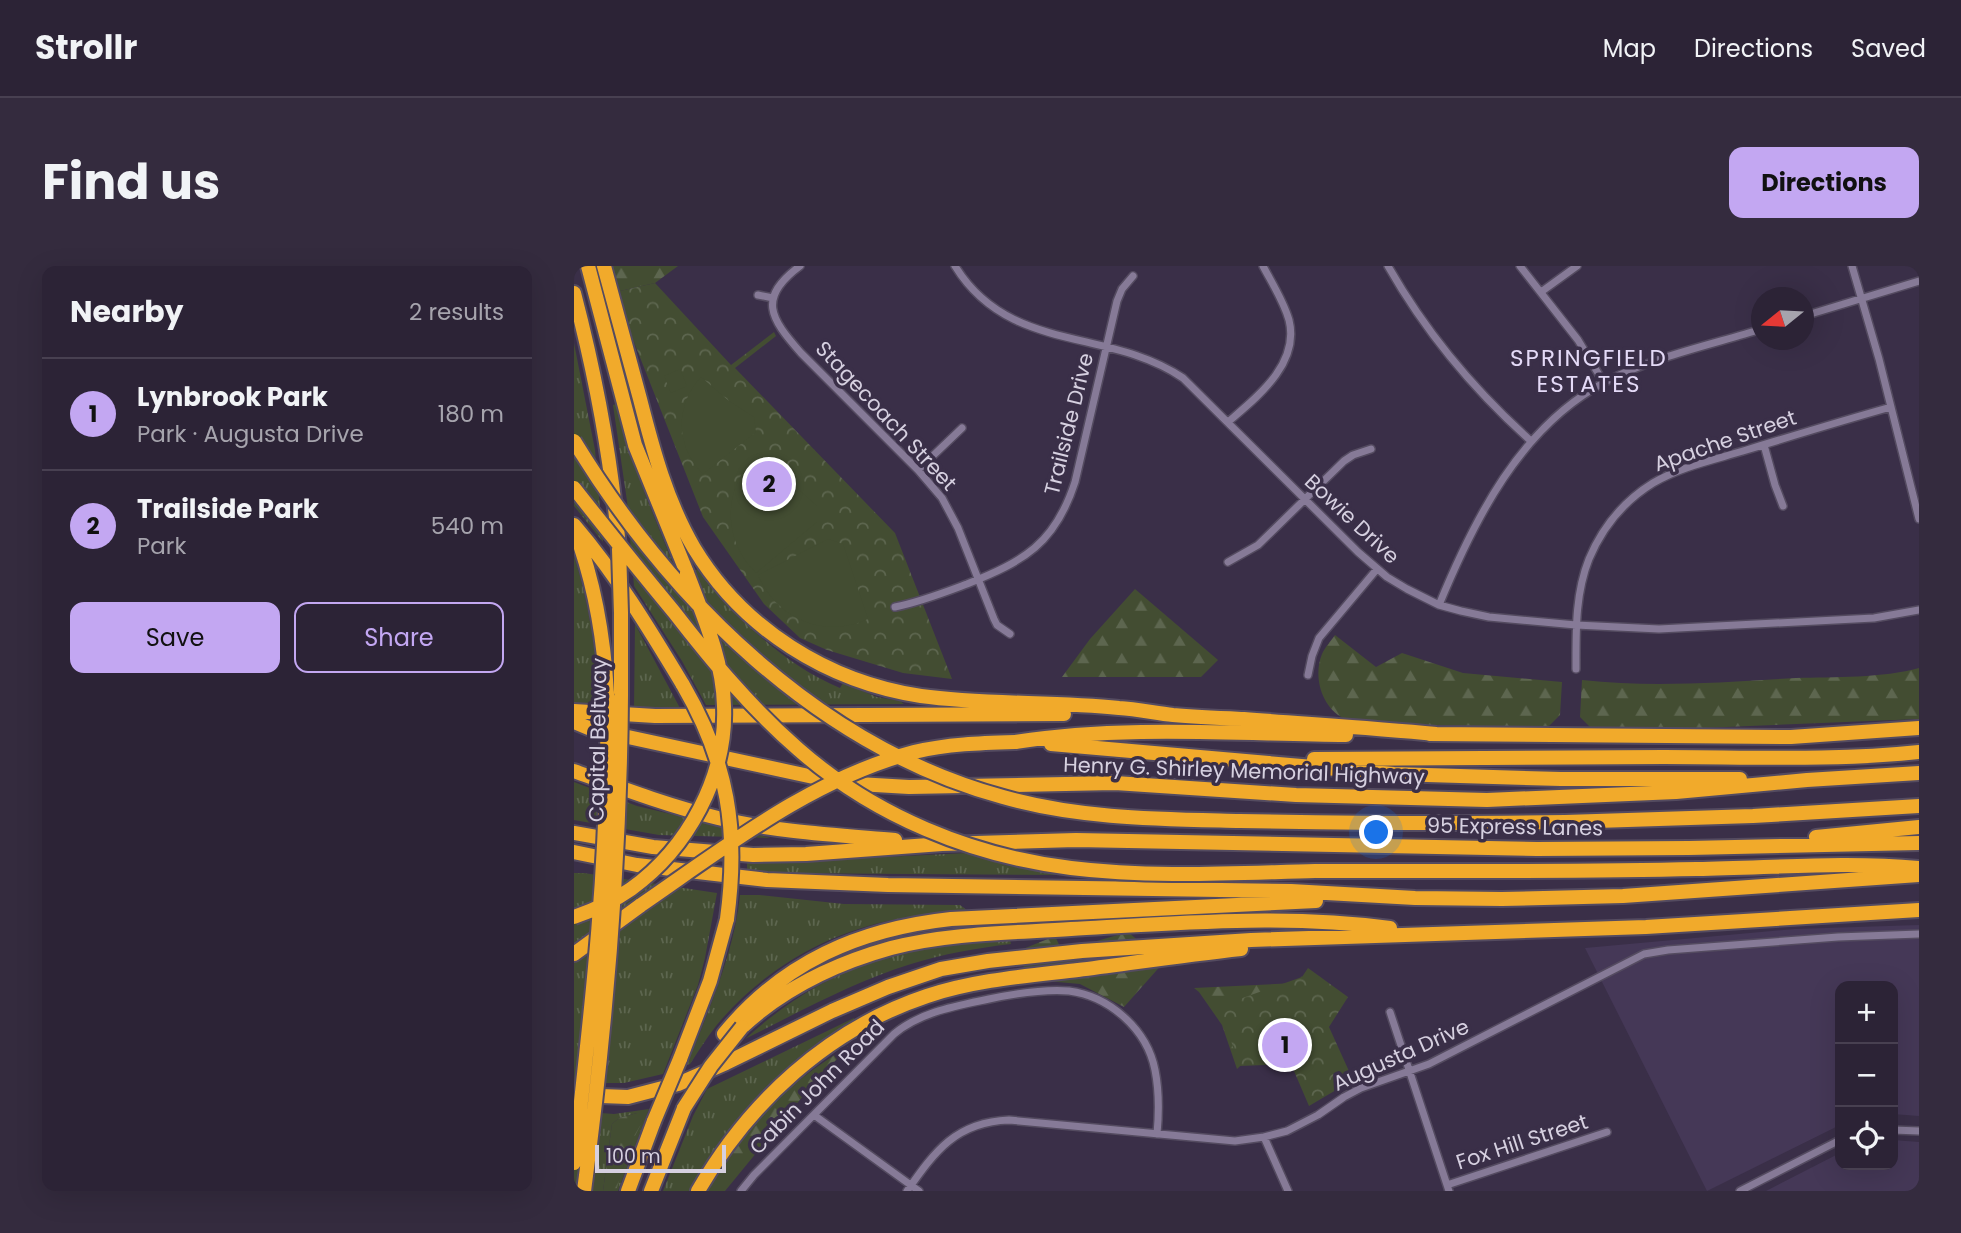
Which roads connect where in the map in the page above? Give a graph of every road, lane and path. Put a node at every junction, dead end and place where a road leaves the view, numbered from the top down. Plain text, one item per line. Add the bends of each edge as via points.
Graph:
1 (588, 266) edge
2 (604, 266) edge
3 (800, 266) edge
4 (955, 266) edge
5 (1264, 266) edge
6 (1388, 266) edge
7 (1520, 266) edge
8 (1577, 266) edge
9 (1852, 266) edge
10 (1133, 276) dead end
11 (1919, 281) edge
12 (1541, 292) junction
13 (574, 293) edge
14 (758, 295) dead end
15 (773, 298) junction
16 (1862, 299) junction
17 (1814, 313) edge
18 (1751, 332) edge
19 (1106, 347) junction
20 (1604, 383) junction
21 (1891, 407) junction
22 (1228, 422) junction
23 (962, 428) dead end
24 (1531, 441) junction
25 (574, 442) edge
26 (1764, 445) junction
27 (1371, 449) dead end
28 (918, 470) junction
29 (574, 488) edge
30 (1305, 499) junction
31 (1783, 506) dead end
32 (1919, 519) edge
33 (574, 526) edge
34 (1228, 562) dead end
35 (1377, 569) junction
36 (978, 579) junction
37 (1439, 605) junction
38 (895, 607) dead end
39 (1919, 610) edge
40 (1576, 625) junction
41 (1010, 634) dead end
42 (1576, 669) dead end
43 (1308, 675) dead end
44 (614, 695) junction
45 (574, 711) edge
46 (1174, 715) junction
47 (574, 723) edge
48 (1919, 729) edge
49 (1436, 734) junction
50 (1015, 742) junction
51 (1919, 751) edge
52 (1221, 758) junction
53 (574, 771) edge
54 (1919, 773) edge
55 (1807, 780) junction
56 (1919, 806) edge
57 (1919, 827) edge
58 (574, 833) edge
59 (1919, 843) edge
60 (942, 844) junction
61 (1689, 848) junction
62 (574, 852) edge
63 (1919, 868) edge
64 (1919, 874) edge
65 (1415, 898) junction
66 (1919, 910) edge
67 (574, 917) edge
68 (1427, 933) junction
69 (1919, 934) edge
70 (1350, 937) junction
71 (574, 954) edge
72 (1390, 1012) dead end
73 (1410, 1071) junction
74 (574, 1095) edge
75 (684, 1108) junction
76 (814, 1115) junction
77 (1898, 1130) edge
78 (1919, 1131) edge
79 (1607, 1132) dead end
80 (1157, 1134) junction
81 (1264, 1137) junction
82 (1835, 1143) edge
83 (574, 1163) edge
84 (909, 1188) edge
85 (1448, 1188) edge
86 (584, 1191) edge
87 (628, 1191) edge
88 (651, 1191) edge
89 (698, 1191) edge
90 (741, 1191) edge
91 (919, 1191) edge
92 (1288, 1191) edge
93 (1740, 1191) edge

1 - 67 highway, bridge via 635,444 711,639 724,704 722,747 708,792 675,846 629,890
2 - 46 highway via 672,504 707,568 762,626 818,663 891,690 961,700 1118,707
3 - 15 street via 784,278
4 - 19 street, Bowie Drive via 984,300 1013,320
5 - 22 street via 1290,322 1288,352 1276,376
6 - 24 street via 1479,390
7 - 12 street
8 - 12 street
9 - 16 street
10 - 19 street, Trailside Drive via 1117,301
11 - 16 street
12 - 20 street
13 - 44 highway, Capital Beltway, bridge via 612,478 621,613
14 - 15 street
15 - 28 street, Stagecoach Street via 775,316 787,337
16 - 17 street
16 - 21 street
18 - 20 street via 1653,362
19 - 22 street, Bowie Drive via 1142,356 1171,370
19 - 36 street, Trailside Drive via 1075,482 1062,515 1028,554
20 - 24 street via 1565,409
21 - 26 street, Apache Street
21 - 32 street
22 - 30 street, Bowie Drive
23 - 28 street
24 - 37 street via 1479,517
25 - 56 highway, bridge via 640,538 685,590 795,691 907,761 1005,798 1120,816 1390,823 1754,816
26 - 31 street
26 - 40 street, Apache Street via 1670,475 1624,506 1588,560
27 - 30 street via 1344,461
28 - 36 street, Stagecoach Street via 948,507
29 - 63 highway, bridge via 748,702 782,735 824,770 890,812 983,850 1070,868 1149,873 1861,864
30 - 34 street via 1258,545
30 - 35 street, Bowie Drive
33 - 44 highway via 588,569
33 - 87 highway, bridge via 627,595 706,730 722,775 732,838 727,919 710,981
35 - 37 street, Bowie Drive
35 - 43 street via 1319,638
36 - 38 street, Trailside Drive
36 - 41 street, Stagecoach Street via 997,625
37 - 40 street, Bowie Drive via 1489,617
39 - 40 street, Bowie Drive via 1874,618 1660,629
40 - 42 street, Apache Street
44 - 83 highway, bridge via 594,993
44 - 86 highway, Capital Beltway, bridge via 621,763 615,884
45 - 46 highway via 655,716
46 - 49 highway
47 - 55 highway, Henry G. Shirley Memorial Highway via 841,783 909,787 1115,783 1296,795 1487,800 1676,792
48 - 49 highway via 1791,737
49 - 50 highway via 1106,732
50 - 52 highway
50 - 71 highway, bridge via 917,752 816,790 741,836
51 - 52 highway via 1797,758
52 - 55 highway via 1394,774
53 - 60 highway via 741,823 803,833
54 - 55 highway, Henry G. Shirley Memorial Highway
57 - 61 highway
58 - 60 highway via 653,847 753,855
59 - 61 highway, 95 Express Lanes
60 - 61 highway, 95 Express Lanes via 1076,840
62 - 65 highway via 637,865 767,880 1291,891
64 - 65 highway via 1623,896
65 - 75 highway, bridge via 950,919 872,934 800,966 753,1002 724,1034
66 - 68 highway via 1646,927
68 - 70 highway
68 - 75 highway, bridge via 1280,920 939,939 889,949 821,974 772,1002 742,1027
69 - 73 street, Augusta Drive via 1657,951 1634,958
70 - 74 highway via 1139,947 941,969 888,986 678,1084 628,1097
70 - 89 highway via 1000,980 907,1003 844,1035 778,1087 734,1137
72 - 73 street
73 - 81 street, Augusta Drive via 1362,1088 1302,1124
73 - 85 street
75 - 88 highway
76 - 80 street, Cabin John Road via 894,1034 912,1022 996,998 1066,991 1091,996 1111,1007 1144,1042 1155,1068
76 - 84 street
76 - 90 street, Cabin John Road
77 - 78 street
79 - 85 street, Fox Hill Street
80 - 81 street, Augusta Drive via 1234,1141
80 - 84 street, Augusta Drive via 989,1122 946,1142
81 - 92 street
82 - 93 street
84 - 91 street

